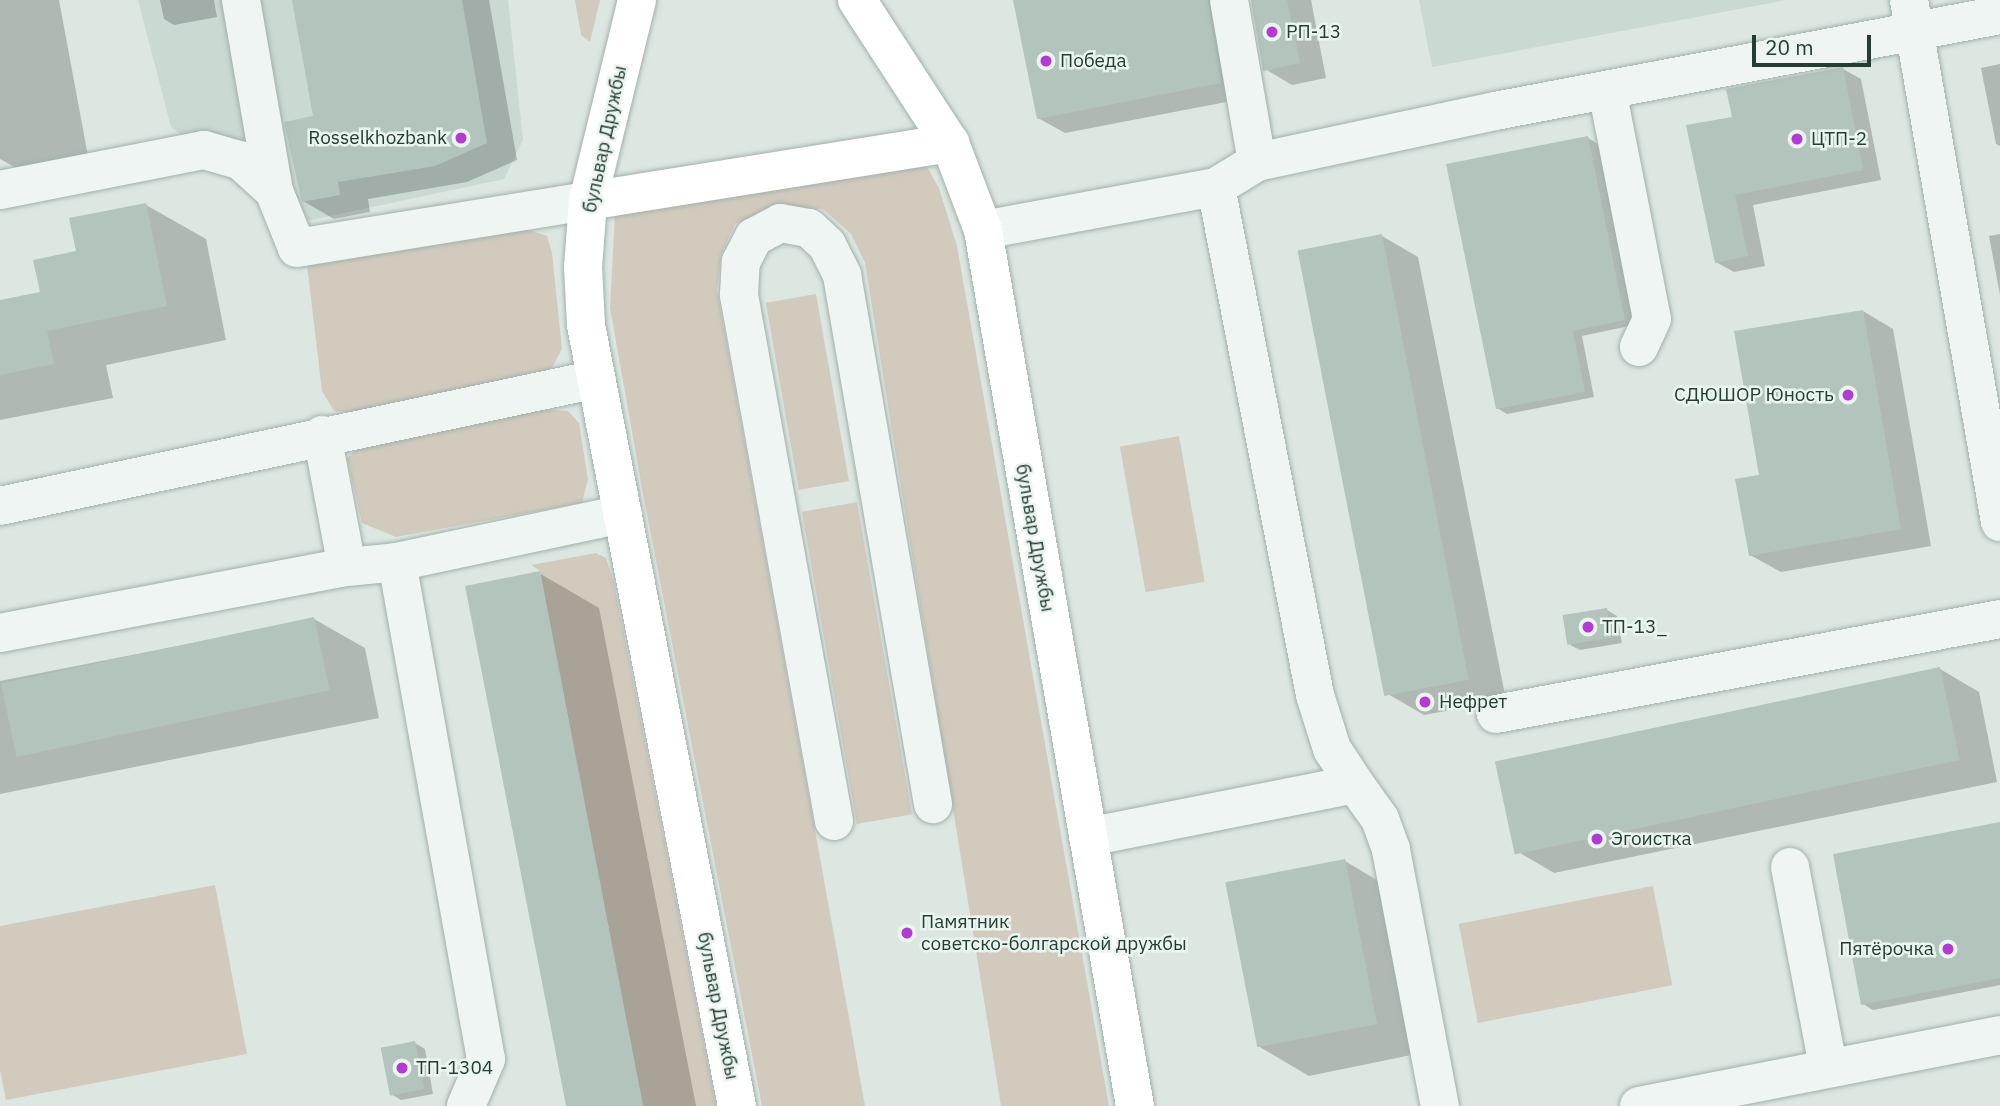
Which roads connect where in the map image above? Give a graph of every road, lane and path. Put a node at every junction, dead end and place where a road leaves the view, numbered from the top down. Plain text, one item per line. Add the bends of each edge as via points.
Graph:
1 (241, 0) edge
2 (638, 0) edge
3 (857, 0) edge
4 (1229, 0) edge
5 (2000, 15) edge
6 (1912, 16) edge
7 (1607, 90) junction
8 (950, 143) junction
9 (1257, 162) junction
10 (1216, 187) junction
11 (0, 190) edge
12 (274, 191) junction
13 (588, 201) junction
14 (983, 230) junction
15 (1639, 347) dead end
16 (597, 379) junction
17 (322, 435) junction
18 (0, 506) edge
19 (623, 514) junction
20 (2000, 522) edge
21 (397, 562) junction
22 (347, 567) junction
23 (2000, 619) edge
24 (0, 633) edge
25 (1496, 714) dead end
26 (1354, 784) junction
27 (933, 804) dead end
28 (834, 821) dead end
29 (1088, 837) junction
30 (1790, 867) dead end
31 (2000, 1035) edge
32 (1828, 1067) junction
33 (466, 1106) edge
34 (737, 1106) edge
35 (1135, 1106) edge
36 (1440, 1106) edge
37 (1639, 1106) edge

1 - 12 street
2 - 13 main road, бульвар Дружбы
3 - 8 main road, бульвар Дружбы
4 - 9 street
5 - 6 street
6 - 7 street
6 - 20 street
7 - 9 street
7 - 15 street via 1652,319
8 - 13 main road
8 - 14 main road, бульвар Дружбы
9 - 10 street
10 - 14 street
10 - 26 street via 1315,695 1332,749
11 - 12 street via 204,150 240,160
12 - 13 street via 297,248
13 - 16 main road, бульвар Дружбы via 583,267 586,326
14 - 29 main road, бульвар Дружбы
16 - 17 street
16 - 19 main road, бульвар Дружбы
17 - 18 street
17 - 22 street
19 - 21 street
19 - 34 main road, бульвар Дружбы
21 - 22 street
21 - 33 street via 486,1059
22 - 24 street
23 - 25 street
26 - 29 street
26 - 36 street via 1380,819 1391,850
27 - 28 street via 842,275 827,245 809,228 780,223 754,237 741,262 739,295
29 - 35 main road, бульвар Дружбы
30 - 32 street
31 - 32 street
32 - 37 street

